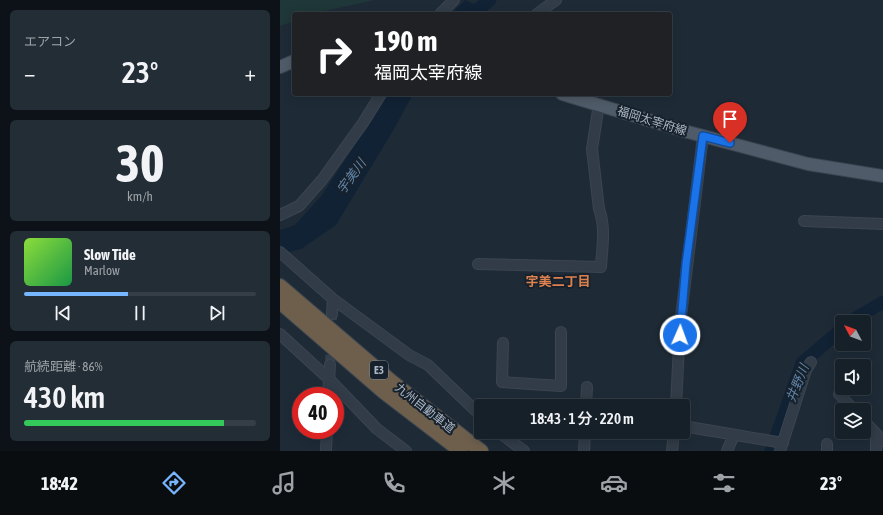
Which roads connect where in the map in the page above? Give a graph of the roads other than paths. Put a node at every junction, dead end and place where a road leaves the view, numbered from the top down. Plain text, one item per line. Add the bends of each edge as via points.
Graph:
1 (454, 0) edge
2 (556, 0) edge
3 (442, 12) edge
4 (540, 12) edge
5 (292, 62) edge
6 (280, 67) edge
7 (380, 96) edge
8 (569, 96) edge
9 (599, 104) junction
10 (703, 136) junction
11 (883, 176) edge
12 (280, 215) edge
13 (804, 221) dead end
14 (883, 224) edge
15 (284, 255) edge
16 (478, 264) dead end
17 (280, 286) edge
18 (333, 299) junction
19 (280, 302) edge
20 (332, 314) tunnel mouth
21 (562, 332) dead end
22 (280, 334) edge
23 (504, 343) dead end
24 (811, 362) dead end
25 (330, 365) tunnel mouth
26 (328, 379) junction
27 (328, 387) edge
28 (586, 387) dead end
29 (840, 395) edge
30 (586, 399) edge
31 (676, 399) edge
32 (847, 403) edge
33 (474, 409) edge
34 (690, 427) edge
35 (871, 428) edge
36 (734, 435) junction
37 (880, 437) edge
38 (326, 439) edge
39 (508, 439) edge
40 (585, 439) edge
41 (673, 439) edge
42 (781, 445) edge
43 (326, 451) edge
44 (406, 451) edge
45 (461, 451) edge
46 (481, 451) edge
47 (524, 451) edge
48 (584, 451) edge
49 (672, 451) edge
50 (727, 451) edge
51 (876, 451) edge

1 - 3 street
2 - 4 street
5 - 6 main road
7 - 12 street via 363,124 322,180 299,206
8 - 9 main road, 福岡太宰府線
9 - 10 main road, 福岡太宰府線
9 - 16 street via 592,149 602,218 601,268
10 - 11 main road, 福岡太宰府線 via 823,168
10 - 31 street via 680,325
13 - 14 street
15 - 18 street
17 - 46 highway, 九州自動車道 / E3 via 392,382
18 - 20 street
18 - 33 street via 409,355 428,365
19 - 45 highway, 九州自動車道 / E3 via 384,392
21 - 23 street via 561,386 502,382
22 - 26 street
24 - 42 street
25 - 26 street
26 - 27 street
26 - 44 street via 377,429
28 - 30 street
29 - 32 street
34 - 36 street
35 - 37 street
36 - 42 street
36 - 50 street
37 - 51 street
38 - 43 street
39 - 47 street
40 - 48 street
41 - 49 street

